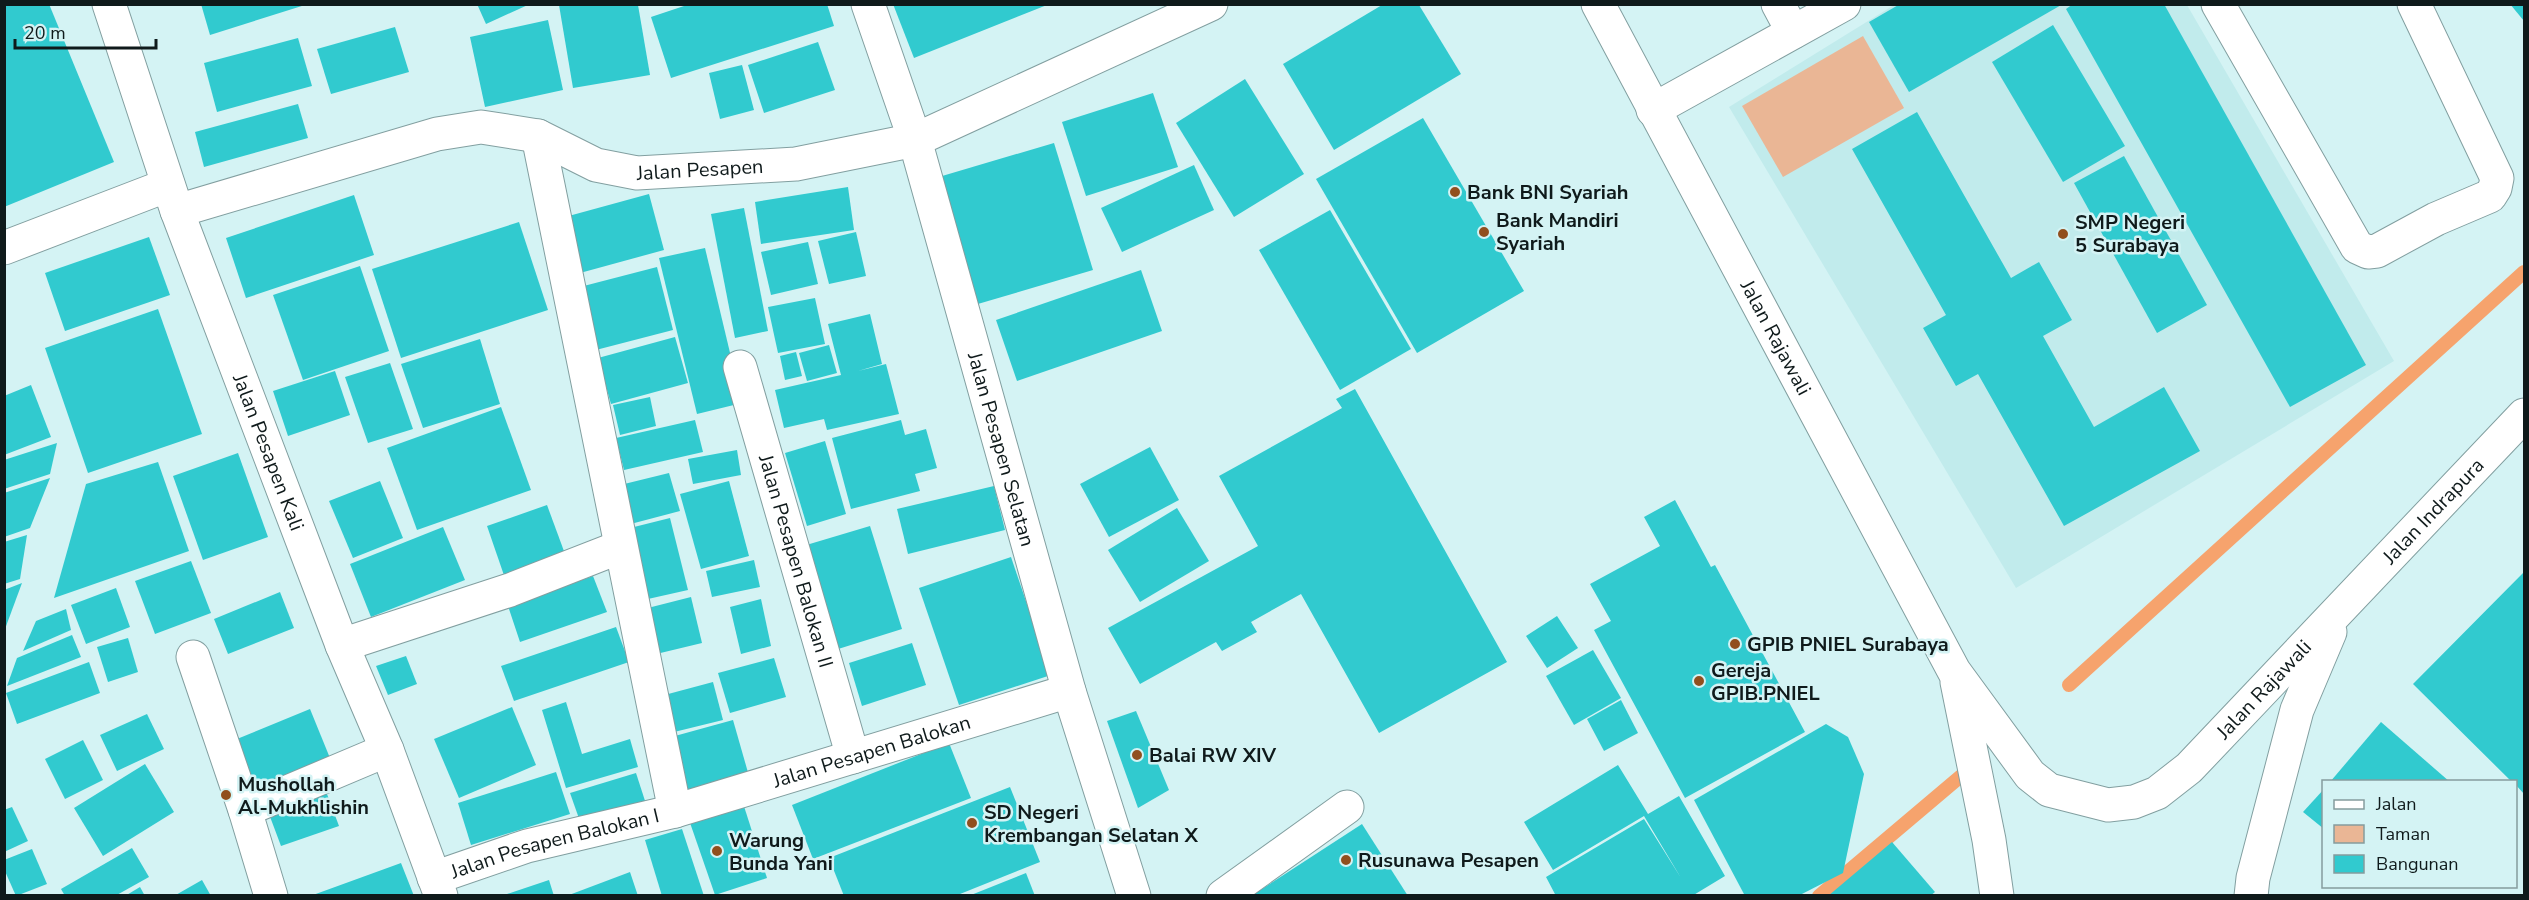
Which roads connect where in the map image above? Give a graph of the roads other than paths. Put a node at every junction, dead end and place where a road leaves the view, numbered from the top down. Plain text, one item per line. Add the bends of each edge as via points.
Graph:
1 (109, 4) edge
2 (868, 4) edge
3 (1211, 4) edge
4 (1598, 4) edge
5 (1844, 4) edge
6 (2218, 4) edge
7 (2414, 4) edge
8 (1785, 18) edge
9 (1653, 110) junction
10 (538, 136) junction
11 (915, 141) junction
12 (172, 198) junction
13 (4, 248) edge
14 (740, 367) dead end
15 (2524, 415) edge
16 (620, 547) junction
17 (2341, 608) junction
18 (342, 645) junction
19 (193, 657) dead end
20 (1954, 670) junction
21 (1069, 691) junction
22 (387, 750) junction
23 (853, 757) junction
24 (1347, 807) dead end
25 (245, 810) junction
26 (675, 810) junction
27 (438, 887) edge
28 (271, 896) edge
29 (1134, 896) edge
30 (1223, 896) edge
31 (1997, 896) edge
32 (2251, 896) edge

1 - 12 street, Jalan Pesapen Kali
2 - 11 street, Jalan Pesapen Selatan
3 - 11 street, Jalan Pesapen
4 - 9 street, Jalan Rajawali
5 - 8 street
6 - 7 street via 2357,247 2368,252 2490,196 2497,178
8 - 9 street
9 - 20 street, Jalan Rajawali
10 - 11 street, Jalan Pesapen via 596,165 638,173 796,164
10 - 12 street, Jalan Pesapen via 481,127 437,134
10 - 16 street
11 - 21 street, Jalan Pesapen Selatan
12 - 13 street, Jalan Pesapen
12 - 18 street, Jalan Pesapen Kali
14 - 23 street, Jalan Pesapen Balokan II
15 - 17 street, Jalan Indrapura
16 - 18 street via 510,590
16 - 26 street
17 - 20 street, Jalan Rajawali via 2188,768 2157,793 2134,802 2108,805 2049,790 2030,775
17 - 32 street, Jalan Rajawali via 2297,710
18 - 22 street, Jalan Pesapen Kali
19 - 25 street
20 - 31 street, Jalan Rajawali
21 - 23 street, Jalan Pesapen Balokan
21 - 29 street, Jalan Pesapen Selatan
22 - 25 street
22 - 27 street, Jalan Pesapen Kali
23 - 26 street, Jalan Pesapen Balokan
24 - 30 street
25 - 28 street
26 - 27 street, Jalan Pesapen Balokan I via 527,846

